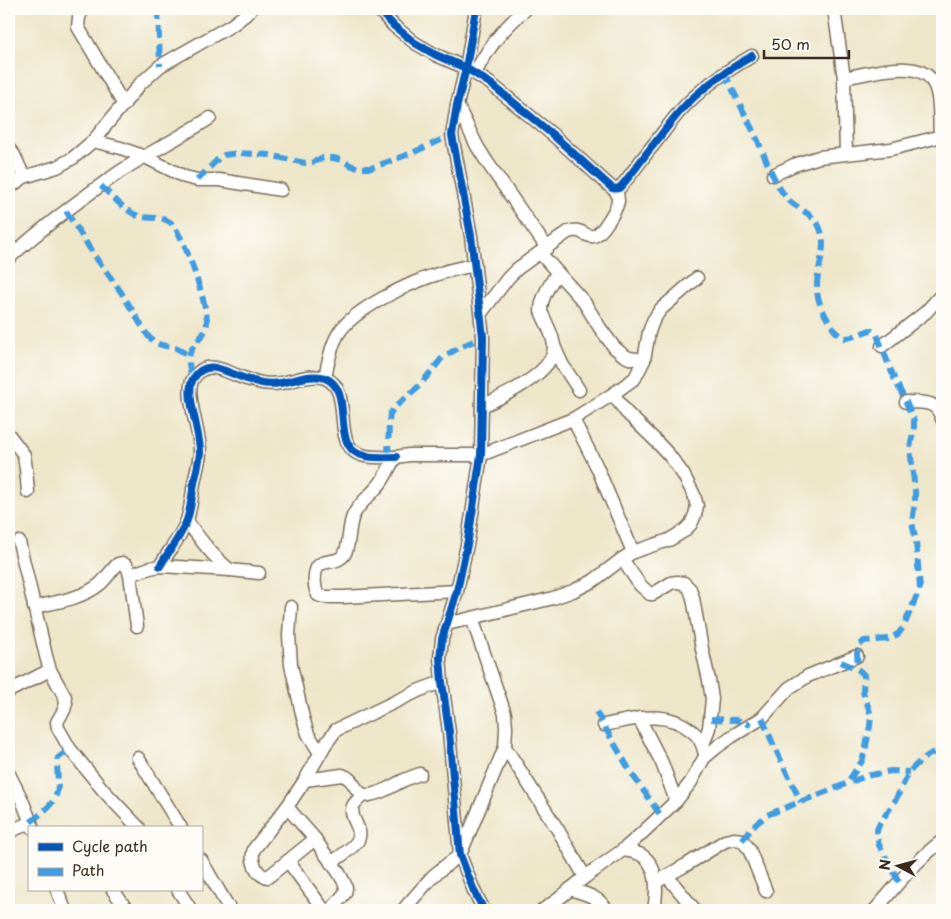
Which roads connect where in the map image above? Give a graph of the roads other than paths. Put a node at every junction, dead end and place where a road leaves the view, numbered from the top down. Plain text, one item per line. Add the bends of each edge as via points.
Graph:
1 (83, 9) edge
2 (251, 9) edge
3 (378, 9) edge
4 (476, 9) edge
5 (526, 9) edge
6 (834, 9) edge
7 (752, 56) dead end
8 (471, 71) junction
9 (844, 78) junction
10 (124, 105) junction
11 (457, 105) junction
12 (210, 118) dead end
13 (941, 136) edge
14 (94, 141) junction
15 (9, 149) edge
16 (846, 153) junction
17 (145, 157) junction
18 (773, 175) dead end
19 (24, 177) junction
20 (9, 188) edge
21 (616, 189) junction
22 (281, 190) dead end
23 (544, 251) junction
24 (9, 258) edge
25 (476, 265) junction
26 (557, 273) junction
27 (697, 278) dead end
28 (942, 294) edge
29 (481, 313) junction
30 (554, 346) junction
31 (882, 346) dead end
32 (644, 360) junction
33 (325, 377) junction
34 (579, 390) dead end
35 (614, 394) junction
36 (906, 402) dead end
37 (482, 406) junction
38 (573, 419) junction
39 (942, 419) edge
40 (9, 435) edge
41 (481, 455) junction
42 (396, 457) junction
43 (28, 492) dead end
44 (187, 521) junction
45 (19, 542) dead end
46 (634, 552) junction
47 (622, 559) junction
48 (160, 566) junction
49 (230, 570) junction
50 (258, 573) dead end
51 (130, 575) junction
52 (457, 592) junction
53 (34, 607) junction
54 (291, 607) dead end
55 (472, 618) junction
56 (447, 624) junction
57 (137, 626) dead end
58 (857, 656) dead end
59 (50, 670) junction
60 (442, 682) junction
61 (9, 691) edge
62 (639, 718) junction
63 (604, 725) dead end
64 (703, 745) junction
65 (505, 747) junction
66 (320, 753) junction
67 (138, 758) dead end
68 (704, 758) junction
69 (9, 774) edge
70 (420, 774) dead end
71 (305, 780) junction
72 (363, 795) junction
73 (676, 801) junction
74 (287, 807) junction
75 (32, 825) edge
76 (28, 826) edge
77 (137, 826) edge
78 (180, 826) edge
79 (9, 832) edge
80 (639, 836) junction
81 (315, 839) junction
82 (940, 844) edge
83 (623, 850) junction
84 (460, 855) junction
85 (642, 856) junction
86 (288, 861) junction
87 (202, 862) edge
88 (331, 863) junction
89 (585, 877) junction
90 (662, 879) junction
91 (570, 889) junction
92 (766, 891) dead end
93 (58, 892) edge
94 (114, 892) edge
95 (179, 892) edge
96 (557, 906) edge
97 (65, 910) edge
98 (126, 910) edge
99 (190, 910) edge
100 (230, 910) edge
101 (324, 910) edge
102 (331, 910) edge
103 (403, 910) edge
104 (484, 910) edge
105 (543, 910) edge
106 (608, 910) edge
107 (654, 910) edge
108 (695, 910) edge
109 (875, 910) edge

1 - 10 street via 78,27
2 - 10 street via 232,25 160,66
3 - 8 street via 414,43
4 - 8 street
5 - 8 street via 504,29
6 - 9 street
7 - 21 street via 724,72 681,110 624,184
8 - 11 street
8 - 21 street via 507,96
9 - 13 street via 904,69 918,70 927,75 936,87
9 - 16 street
10 - 14 street
11 - 23 street via 477,146
11 - 25 street via 452,135
12 - 17 street
13 - 16 street via 890,149
14 - 17 street
14 - 19 street via 73,158
15 - 19 street
16 - 18 street via 819,157
17 - 22 street via 197,180 228,181
17 - 24 street via 66,211
19 - 20 street
21 - 23 street via 616,209 597,235 574,230
23 - 26 street
23 - 29 street via 508,278
25 - 29 street
25 - 33 street via 416,282 349,320 337,335
26 - 30 street via 541,305
26 - 32 street via 584,302 614,347 629,358
27 - 32 street via 660,310 649,332
28 - 31 street via 926,312
29 - 37 street via 484,337
30 - 34 street
30 - 37 street via 542,369 512,392
32 - 35 street via 636,378
33 - 42 street via 337,390 348,446 366,456
33 - 44 street via 314,376 279,384 250,380 223,369 211,367 201,370 192,380 190,392 200,454
35 - 38 street
35 - 46 street via 626,412 669,455 694,495 697,506 691,524 684,531
36 - 39 street via 932,404
37 - 41 street
38 - 41 street
38 - 46 street
40 - 43 street via 24,455
41 - 42 street
41 - 52 street
42 - 52 street via 384,479 354,514 343,556 316,568 315,590 324,597
44 - 48 street
44 - 49 street
45 - 53 street
46 - 47 street
47 - 55 street via 573,591
47 - 64 street via 650,594 671,583 684,583 690,589 712,699 709,728
48 - 49 street
48 - 51 street
49 - 50 street
51 - 53 street via 127,566 118,564 92,590
51 - 57 street
52 - 56 street
53 - 59 street
54 - 66 street via 291,665 308,734
55 - 56 street
55 - 65 street via 506,714
56 - 60 street via 441,646
58 - 68 street via 798,681 762,718
59 - 61 street
59 - 77 street via 65,697 64,710 57,725 70,749
60 - 66 street via 336,730
60 - 84 street
62 - 63 street
62 - 64 street via 662,717 680,722 696,734
62 - 73 street via 662,763
64 - 68 street
65 - 84 street
65 - 89 street
66 - 71 street
67 - 78 street
68 - 73 street
69 - 75 street
70 - 72 street via 386,790
71 - 72 street via 342,775 353,782
71 - 74 street
72 - 88 street via 352,810 360,835 358,841
73 - 80 street
74 - 81 street
74 - 86 street via 252,854 254,864 264,877
76 - 79 street
80 - 83 street
80 - 85 street
81 - 86 street
81 - 88 street
82 - 109 street via 911,868
83 - 85 street
83 - 89 street
84 - 103 street via 433,876
84 - 104 street
85 - 90 street
86 - 101 street
87 - 100 street
88 - 102 street via 346,888
89 - 91 street
90 - 92 street via 725,840 734,839 742,840 749,849
90 - 107 street
90 - 108 street
91 - 96 street
91 - 106 street via 594,897
93 - 97 street
94 - 98 street
95 - 99 street
96 - 105 street

